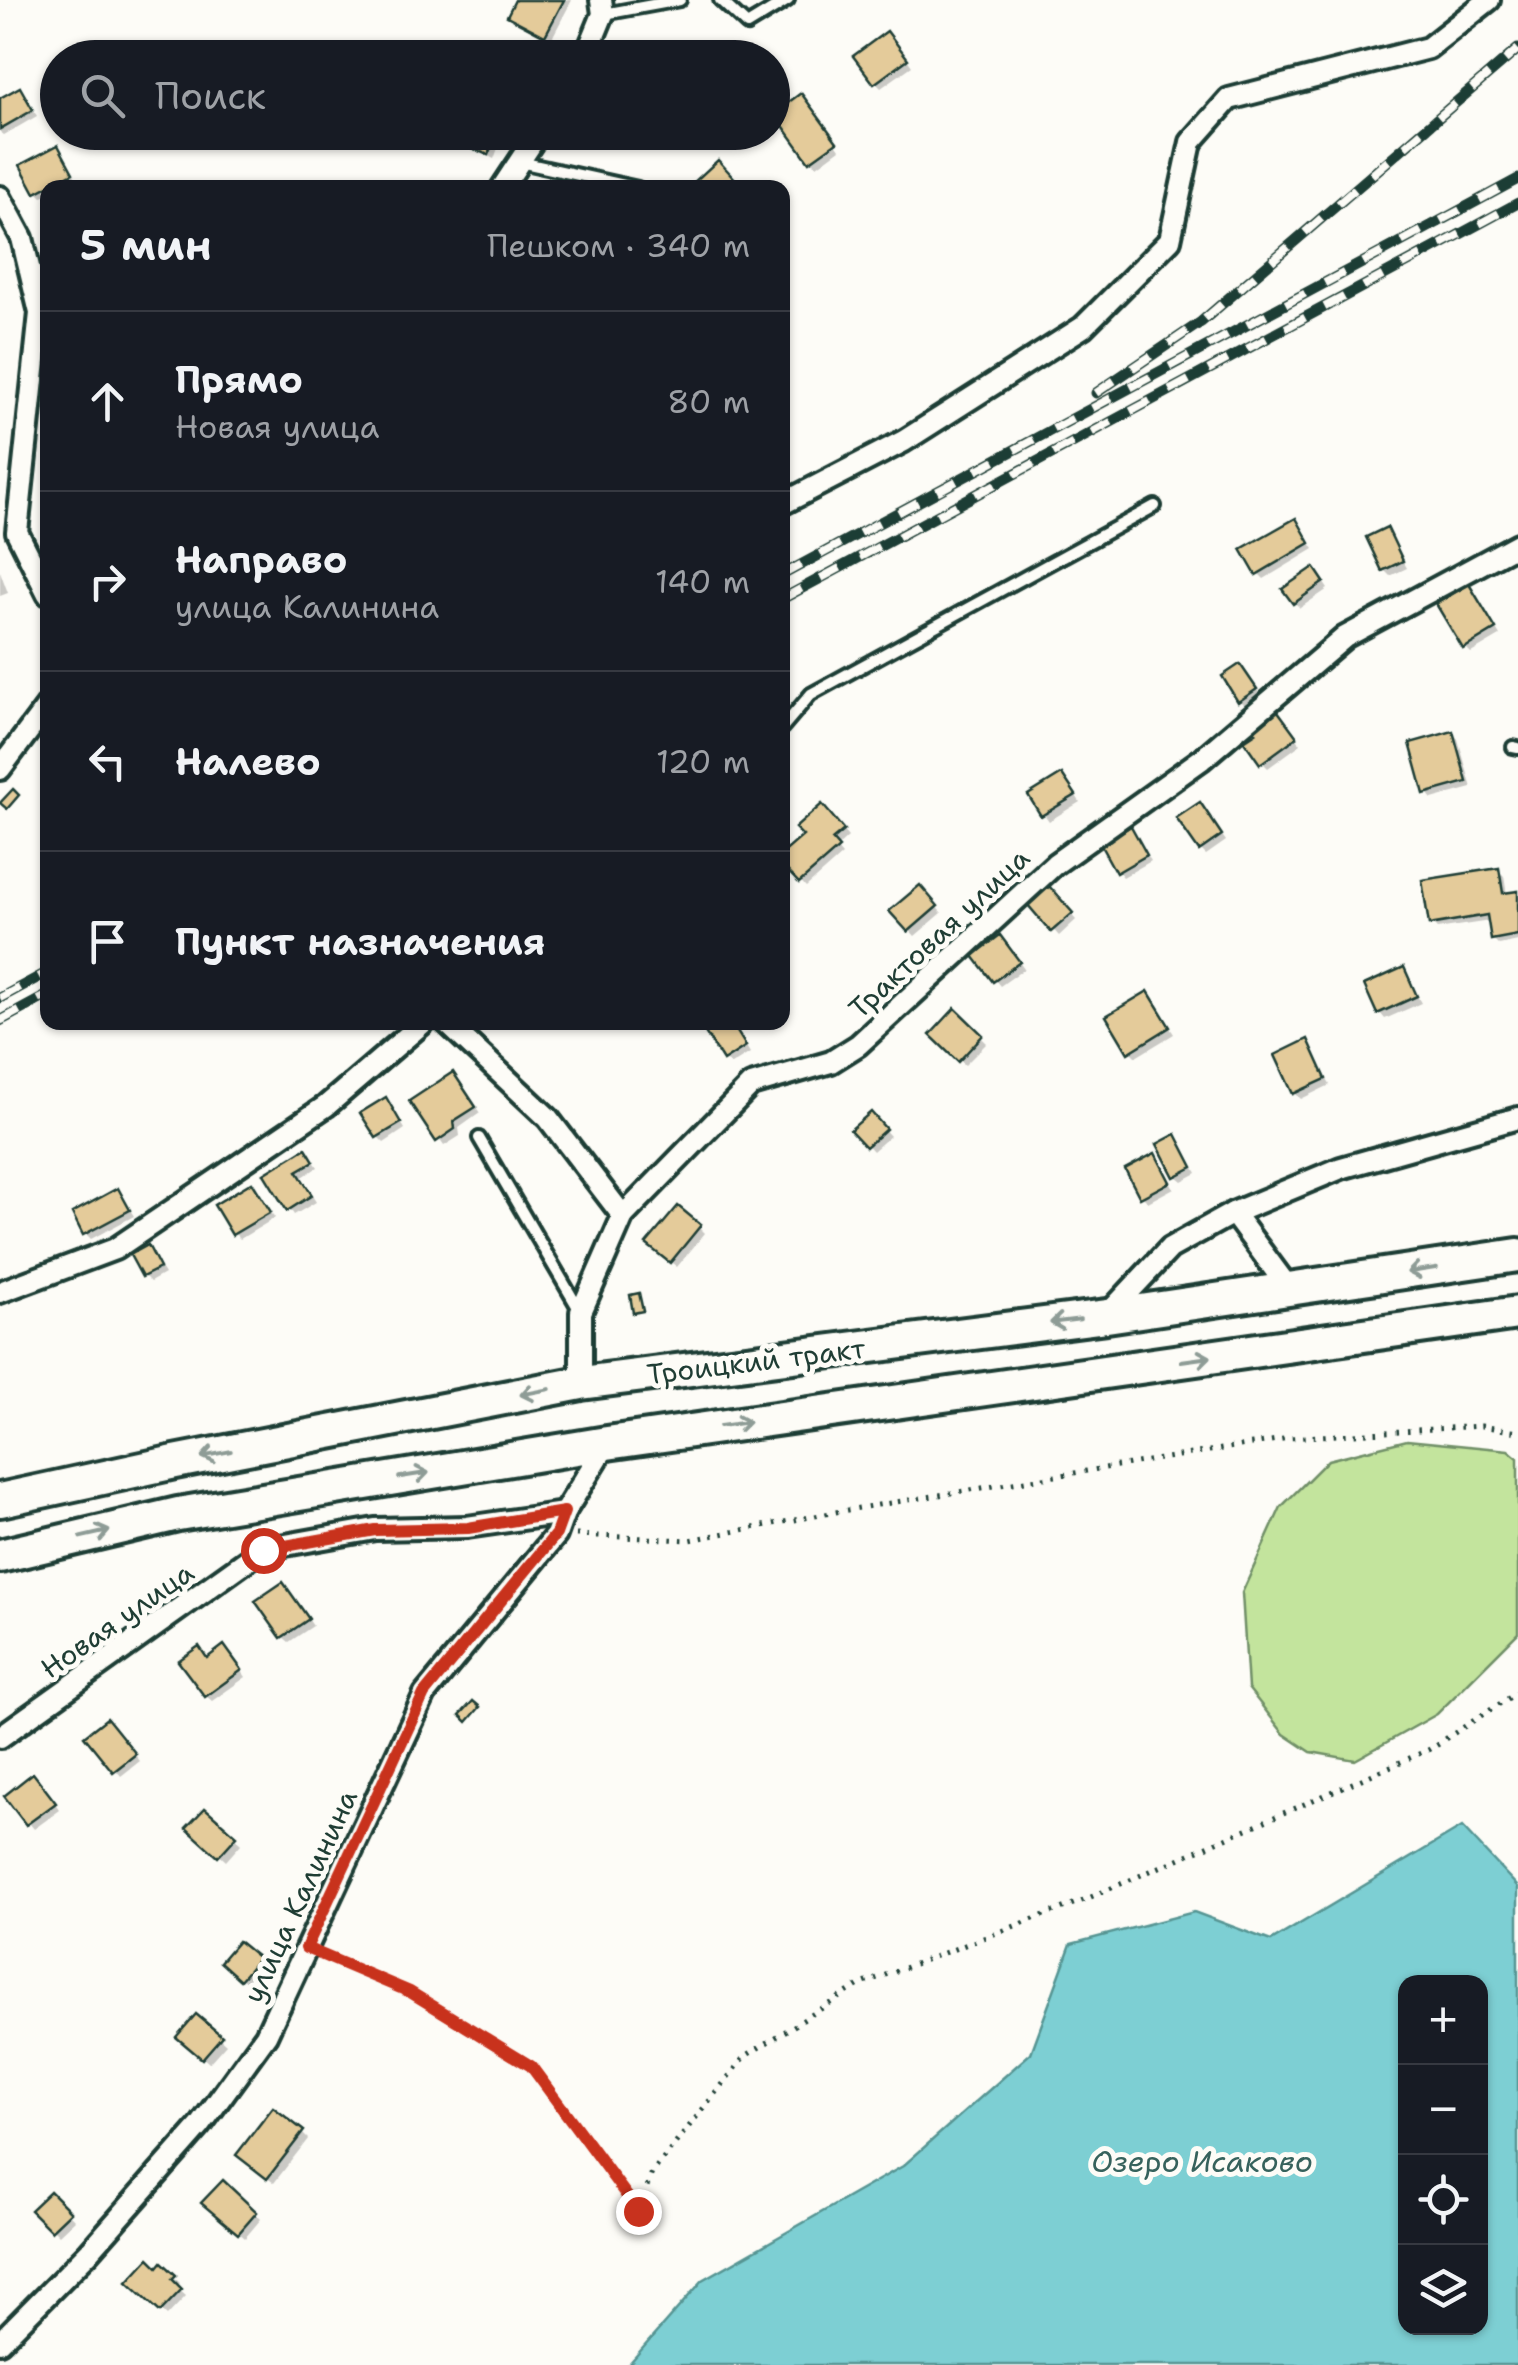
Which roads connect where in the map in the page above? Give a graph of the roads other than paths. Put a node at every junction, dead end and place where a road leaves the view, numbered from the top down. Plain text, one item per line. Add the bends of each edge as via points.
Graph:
1 (680, 0) edge
2 (720, 0) edge
3 (788, 0) edge
4 (1489, 0) edge
5 (602, 7) edge
6 (591, 40) edge
7 (527, 150) edge
8 (520, 161) junction
9 (507, 180) edge
10 (603, 180) edge
11 (0, 197) edge
12 (40, 313) edge
13 (40, 313) edge
14 (790, 500) edge
15 (1155, 506) dead end
16 (1518, 544) edge
17 (40, 578) edge
18 (40, 714) edge
19 (790, 719) edge
20 (4, 755) edge
21 (415, 1030) edge
22 (454, 1030) edge
23 (1518, 1118) edge
24 (479, 1138) dead end
25 (1233, 1213) junction
26 (622, 1216) junction
27 (1518, 1256) edge
28 (1290, 1290) junction
29 (0, 1292) edge
30 (581, 1312) junction
31 (1518, 1313) edge
32 (1106, 1316) junction
33 (580, 1383) junction
34 (607, 1442) junction
35 (0, 1500) edge
36 (564, 1512) junction
37 (0, 1556) edge
38 (0, 1737) edge
39 (0, 2342) edge

1 - 5 lane
2 - 3 lane via 747,25
4 - 14 street via 1428,48 1229,98 1191,142 1170,240 1083,327 904,441
5 - 6 street
7 - 8 street
8 - 9 street
8 - 10 lane
11 - 12 street via 22,238
13 - 17 street via 17,532
15 - 19 lane via 811,694
16 - 26 street, Трактовая улица via 1345,637 1202,759 1055,864 858,1045 831,1062 751,1085
18 - 20 street
21 - 29 street via 326,1106 115,1249
22 - 26 street via 548,1118
23 - 25 street via 1341,1168
24 - 30 lane
25 - 28 street
25 - 32 street via 1170,1248
26 - 30 street
27 -> 28 main road, Троицкий тракт
28 - 32 main road, Троицкий тракт
30 - 33 street
34 -> 31 main road, Троицкий тракт
32 -> 33 main road, Троицкий тракт
33 -> 35 main road, Троицкий тракт
34 - 36 street, улица Калинина
37 -> 34 main road, Троицкий тракт via 178,1514
36 - 38 street, Новая улица via 468,1528 375,1530 263,1550
36 - 39 street, улица Калинина via 556,1534 424,1694 266,2035 200,2126

